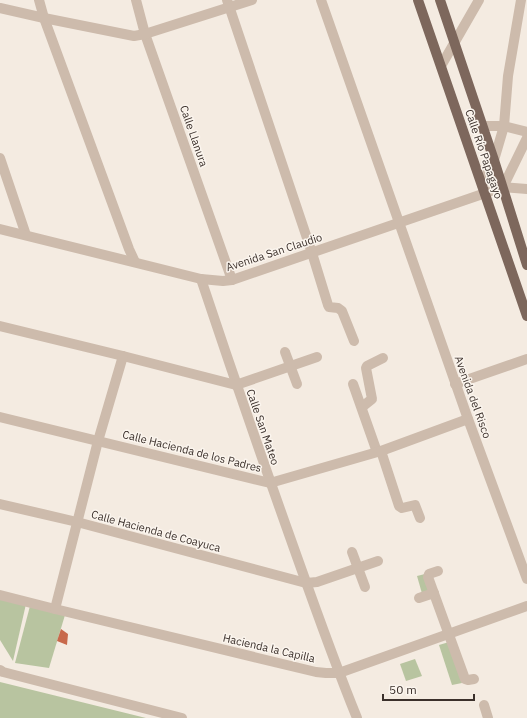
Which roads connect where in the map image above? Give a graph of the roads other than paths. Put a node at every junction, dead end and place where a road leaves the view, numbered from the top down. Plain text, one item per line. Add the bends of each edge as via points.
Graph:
1 (39, 0) edge
2 (136, 0) edge
3 (252, 0) edge
4 (321, 0) edge
5 (418, 0) edge
6 (440, 0) edge
7 (521, 0) edge
8 (478, 1) edge
9 (228, 4) edge
10 (0, 8) edge
11 (44, 18) junction
12 (145, 34) junction
13 (454, 41) junction
14 (441, 66) junction
15 (483, 126) junction
16 (504, 126) junction
17 (527, 132) edge
18 (527, 138) edge
19 (0, 158) edge
20 (494, 160) junction
21 (503, 187) junction
22 (483, 189) junction
23 (527, 189) edge
24 (399, 223) junction
25 (0, 229) edge
26 (26, 235) junction
27 (312, 253) junction
28 (135, 262) junction
29 (527, 264) edge
30 (201, 279) junction
31 (232, 280) junction
32 (527, 316) edge
33 (0, 326) edge
34 (354, 341) dead end
35 (285, 352) dead end
36 (122, 356) junction
37 (317, 357) dead end
38 (383, 358) dead end
39 (527, 359) edge
40 (290, 366) junction
41 (297, 384) dead end
42 (353, 384) dead end
43 (455, 384) junction
44 (236, 385) junction
45 (362, 407) junction
46 (0, 417) edge
47 (468, 419) junction
48 (98, 441) junction
49 (379, 452) junction
50 (270, 483) junction
51 (0, 504) edge
52 (420, 518) dead end
53 (76, 522) junction
54 (352, 552) dead end
55 (378, 561) dead end
56 (358, 567) junction
57 (438, 571) dead end
58 (527, 579) edge
59 (306, 583) junction
60 (365, 587) dead end
61 (434, 593) junction
62 (0, 595) edge
63 (419, 598) dead end
64 (527, 606) edge
65 (55, 609) junction
66 (448, 633) junction
67 (0, 670) edge
68 (339, 673) junction
69 (470, 680) dead end
70 (484, 705) dead end
71 (182, 718) edge
72 (357, 718) edge
73 (488, 718) edge

1 - 11 street
2 - 12 street, Calle Llanura
3 - 9 street
4 - 24 street, Avenida del Risco
5 - 14 main road, Calle Río Papagayo
6 - 13 main road, Calle Río Papagayo
7 - 16 street via 508,76
8 - 13 street
9 - 12 street
9 - 27 street
10 - 11 street
11 - 12 street via 124,35
11 - 28 street
12 - 31 street, Calle Llanura
13 - 14 street
13 - 15 main road, Calle Río Papagayo
14 - 22 main road, Calle Río Papagayo
15 - 16 street
15 - 20 main road, Calle Río Papagayo
16 - 17 street
16 - 20 street
18 - 21 street
19 - 26 street
20 - 21 main road, Calle Río Papagayo
20 - 22 street
21 - 22 street, Avenida San Claudio
21 - 23 street, Avenida San Claudio
21 - 29 main road, Calle Río Papagayo
22 - 24 street, Avenida San Claudio
22 - 32 main road, Calle Río Papagayo
24 - 27 street, Avenida San Claudio
24 - 43 street, Avenida del Risco
25 - 26 street, Avenida San Claudio
26 - 28 street, Avenida San Claudio
27 - 31 street, Avenida San Claudio
27 - 34 street via 328,306 342,311
28 - 30 street, Avenida San Claudio
30 - 31 street, Avenida San Claudio
30 - 44 street, Calle San Mateo
33 - 36 street
35 - 40 street
36 - 44 street
36 - 48 street
37 - 40 street
38 - 45 street via 366,368 372,399
39 - 43 street
40 - 41 street
40 - 44 street
42 - 45 street
43 - 47 street, Avenida del Risco
44 - 50 street, Calle San Mateo
45 - 49 street
46 - 48 street, Calle Hacienda de los Padres
47 - 49 street, Calle Hacienda de los Padres
47 - 58 street, Avenida del Risco
48 - 50 street, Calle Hacienda de los Padres
48 - 53 street
49 - 50 street, Calle Hacienda de los Padres
49 - 52 street via 400,507 415,505
50 - 59 street, Calle San Mateo
51 - 53 street, Calle Hacienda de Coayuca
53 - 59 street, Calle Hacienda de Coayuca
53 - 65 street
54 - 56 street
55 - 56 street
56 - 59 street via 317,582
56 - 60 street
57 - 61 street via 428,576
59 - 68 street, Calle San Mateo
61 - 63 street
61 - 66 street
62 - 65 street, Hacienda la Capilla
64 - 66 street, Hacienda la Capilla
65 - 68 street, Hacienda la Capilla via 316,672
66 - 68 street, Hacienda la Capilla
66 - 69 street
67 - 71 street
68 - 72 street, Calle San Mateo
70 - 73 street

